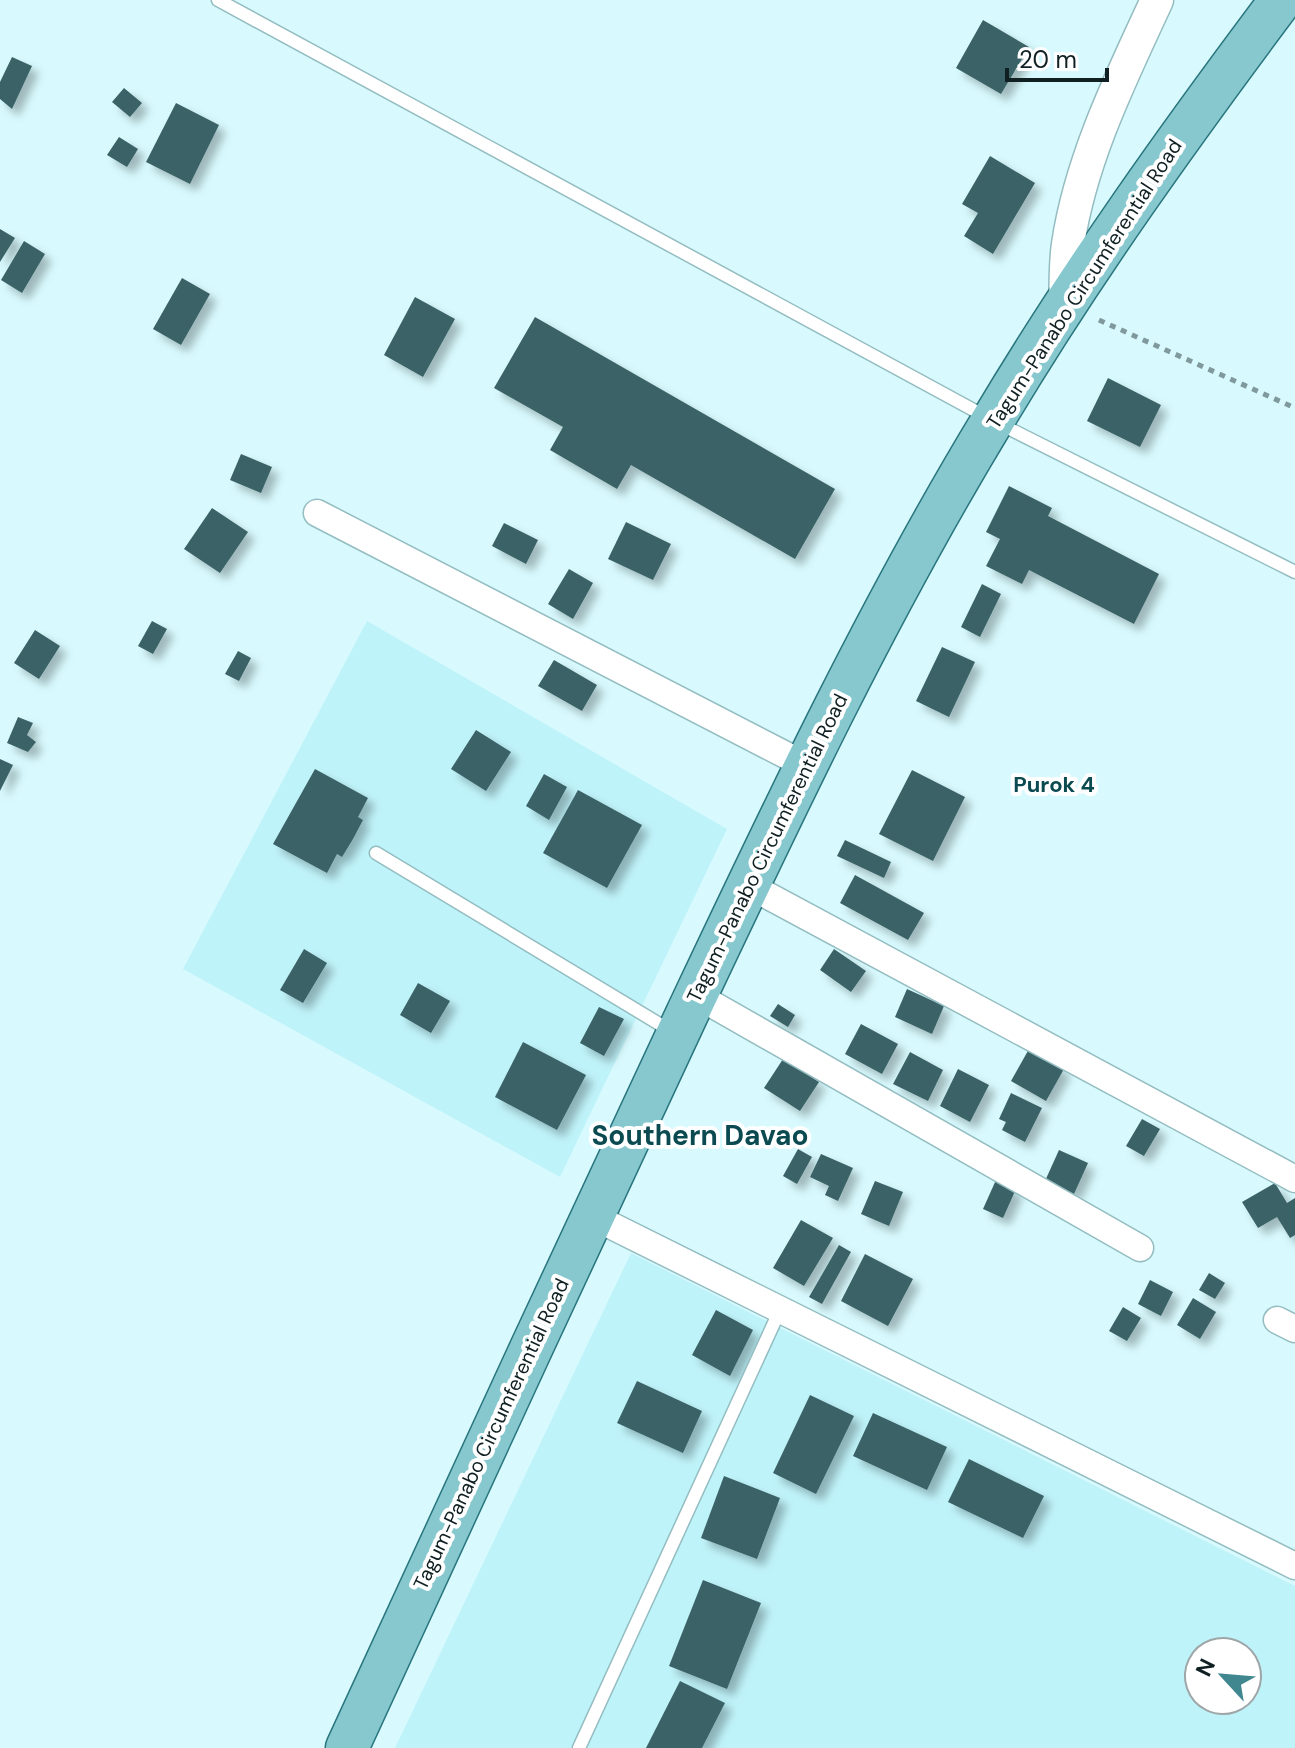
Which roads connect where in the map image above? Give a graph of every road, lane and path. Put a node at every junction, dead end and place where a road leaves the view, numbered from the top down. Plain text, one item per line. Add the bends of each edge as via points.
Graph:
1 (218, 0) edge
2 (1157, 0) edge
3 (1281, 0) edge
4 (1065, 306) junction
5 (1295, 408) edge
6 (992, 420) junction
7 (317, 513) dead end
8 (1295, 572) edge
9 (805, 765) junction
10 (376, 853) dead end
11 (748, 885) junction
12 (696, 995) junction
13 (677, 1035) junction
14 (1295, 1179) edge
15 (592, 1216) junction
16 (1140, 1248) dead end
17 (780, 1310) junction
18 (1295, 1566) edge
19 (347, 1748) edge
20 (579, 1748) edge

1 - 6 lane
2 - 4 street via 1108,106 1084,176 1068,245
3 - 4 main road, Tagum-Panabo Circumferential Road
4 - 5 path
4 - 6 main road, Tagum-Panabo Circumferential Road
6 - 8 lane
6 - 9 main road, Tagum-Panabo Circumferential Road
7 - 9 street
9 - 11 main road, Tagum-Panabo Circumferential Road
10 - 13 lane
11 - 12 main road, Tagum-Panabo Circumferential Road
11 - 14 street
12 - 13 main road, Tagum-Panabo Circumferential Road
12 - 16 street
13 - 15 main road, Tagum-Panabo Circumferential Road
15 - 17 street
15 - 19 main road, Tagum-Panabo Circumferential Road
17 - 18 street
17 - 20 lane

